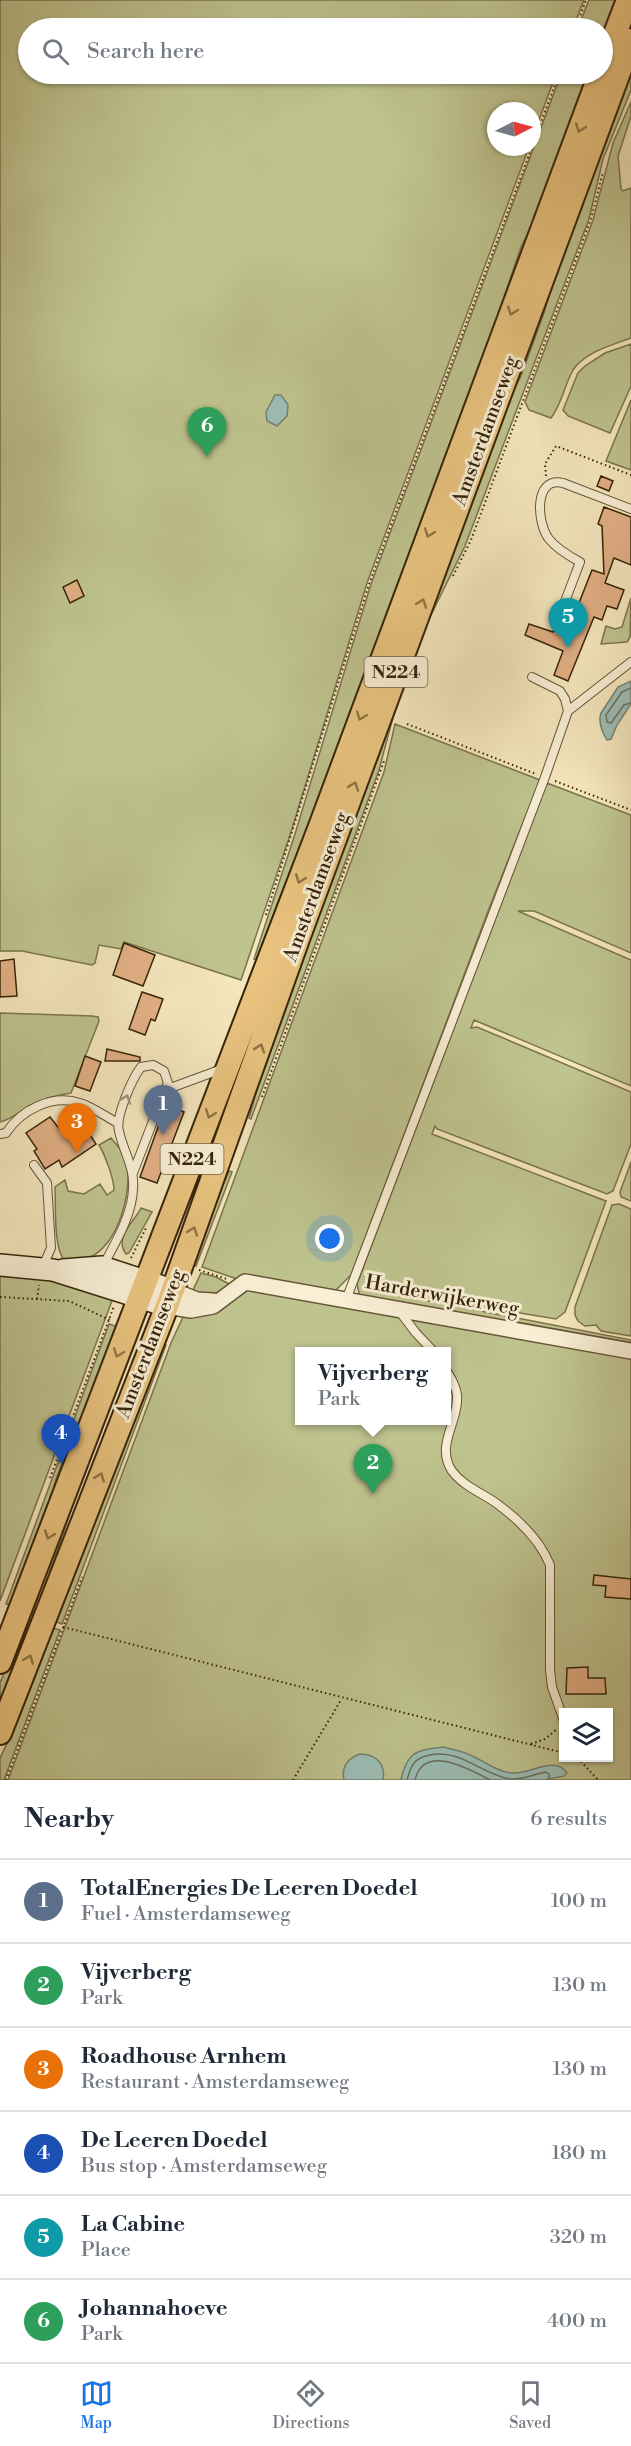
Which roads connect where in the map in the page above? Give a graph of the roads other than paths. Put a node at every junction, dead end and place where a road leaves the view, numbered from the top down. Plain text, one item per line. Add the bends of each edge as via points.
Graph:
1 (628, 0) edge
2 (613, 41) edge
3 (630, 47) edge
4 (596, 84) edge
5 (631, 509) edge
6 (564, 604) dead end
7 (631, 662) edge
8 (532, 677) dead end
9 (568, 711) junction
10 (228, 1067) junction
11 (165, 1090) junction
12 (118, 1123) junction
13 (0, 1134) edge
14 (34, 1165) dead end
15 (133, 1174) junction
16 (0, 1265) edge
17 (48, 1269) junction
18 (98, 1275) junction
19 (132, 1286) junction
20 (169, 1298) junction
21 (345, 1300) junction
22 (398, 1309) junction
23 (429, 1347) edge
24 (631, 1351) edge
25 (451, 1380) edge
26 (0, 1662) edge
27 (559, 1708) edge
28 (0, 1733) edge

1 - 2 main road
20 -> 3 main road, Amsterdamseweg / N224 via 302,928
4 -> 10 main road, Amsterdamseweg / N224
5 - 6 lane via 563,483 549,483 541,498 543,528 556,546 580,562
7 - 9 lane
8 - 9 lane via 560,691
9 - 21 lane
10 - 11 lane
10 -> 19 main road, Amsterdamseweg / N224
12 -> 11 lane via 141,1067 153,1065 164,1071 168,1083
11 - 15 lane
12 - 13 lane via 81,1103 65,1100 33,1108
12 - 15 lane
14 - 17 lane via 47,1183 51,1248
15 - 18 lane via 130,1210
16 - 17 main road
17 - 18 main road
18 - 19 main road
19 - 20 main road
19 -> 26 main road, Amsterdamseweg / N224
20 - 21 street, Harderwijkerweg via 183,1310 202,1309 219,1302 245,1282
28 -> 20 main road, Amsterdamseweg / N224
21 - 22 street, Harderwijkerweg
22 - 23 lane
22 - 24 street, Harderwijkerweg
25 - 27 lane via 457,1402 445,1450 447,1461 458,1478 496,1503 531,1534 550,1565 550,1670

